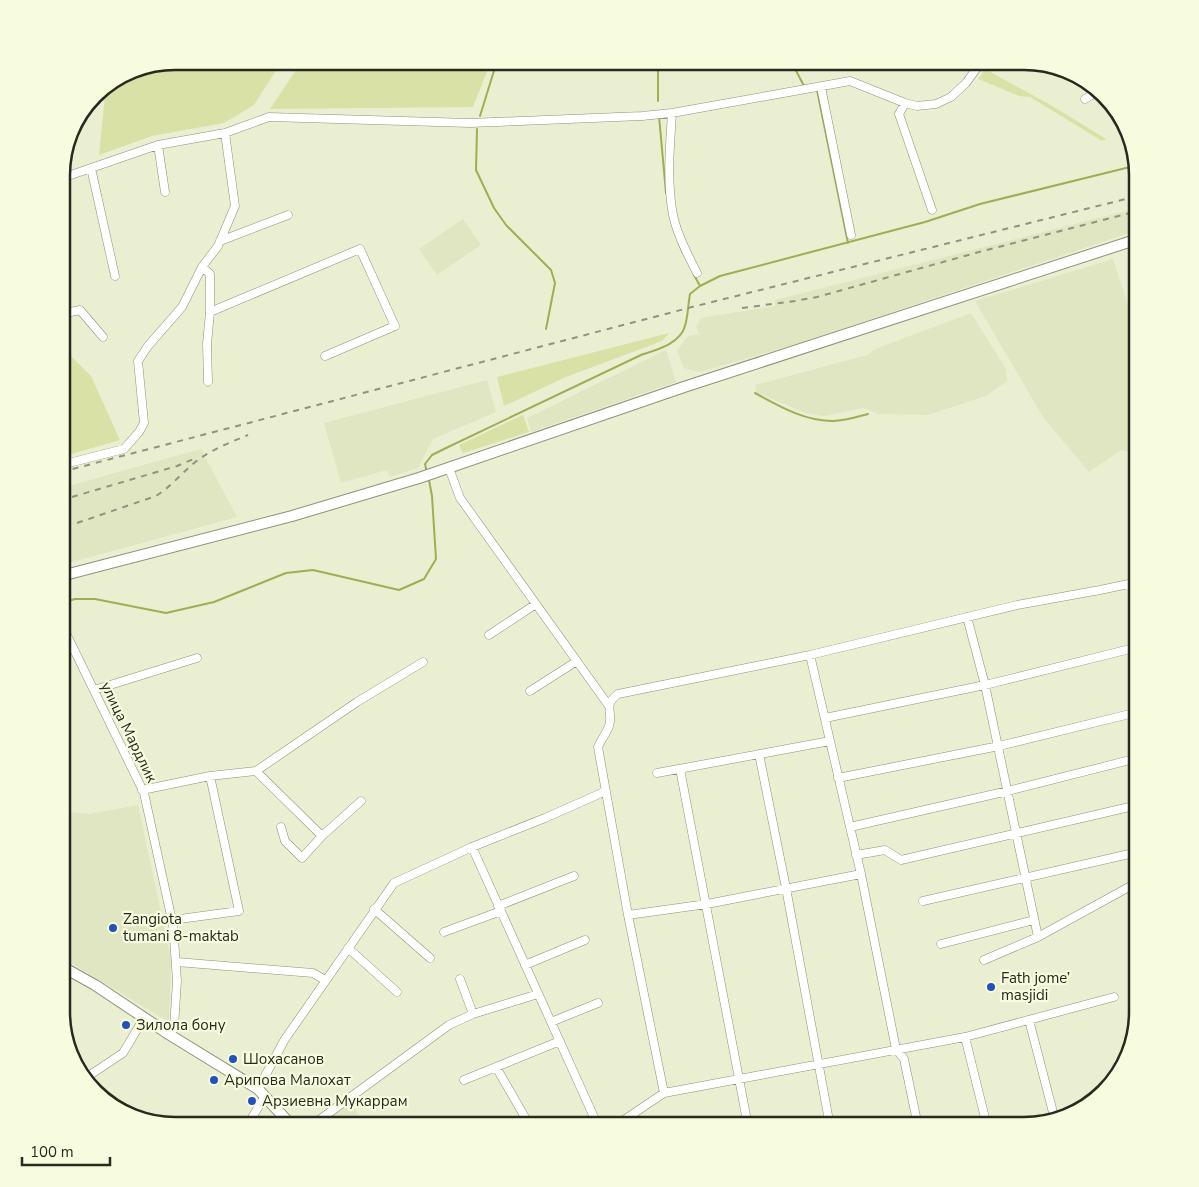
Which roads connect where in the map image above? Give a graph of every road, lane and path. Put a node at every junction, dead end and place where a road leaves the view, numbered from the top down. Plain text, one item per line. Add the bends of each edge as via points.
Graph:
1 (976, 70) edge
2 (821, 87) junction
3 (1091, 95) edge
4 (1085, 99) dead end
5 (904, 103) junction
6 (672, 113) junction
7 (226, 133) junction
8 (158, 145) junction
9 (91, 168) junction
10 (70, 175) edge
11 (165, 192) dead end
12 (932, 210) dead end
13 (288, 215) dead end
14 (851, 235) dead end
15 (220, 241) junction
16 (1129, 242) edge
17 (202, 267) junction
18 (697, 273) dead end
19 (115, 276) dead end
20 (70, 312) edge
21 (210, 312) junction
22 (103, 337) dead end
23 (325, 356) dead end
24 (208, 382) dead end
25 (70, 463) edge
26 (449, 468) junction
27 (70, 574) edge
28 (1129, 583) edge
29 (536, 604) junction
30 (967, 617) junction
31 (489, 635) dead end
32 (70, 642) edge
33 (1129, 649) edge
34 (810, 655) junction
35 (197, 658) dead end
36 (577, 661) junction
37 (423, 662) dead end
38 (986, 685) junction
39 (94, 690) junction
40 (530, 691) dead end
41 (609, 706) junction
42 (1129, 714) edge
43 (825, 718) junction
44 (830, 741) junction
45 (998, 746) junction
46 (760, 754) junction
47 (1129, 760) edge
48 (680, 768) junction
49 (256, 771) junction
50 (657, 773) dead end
51 (210, 776) junction
52 (838, 778) junction
53 (142, 790) junction
54 (606, 791) junction
55 (1008, 791) junction
56 (361, 802) dead end
57 (1129, 808) edge
58 (281, 827) dead end
59 (850, 827) junction
60 (1016, 833) junction
61 (322, 836) junction
62 (472, 847) junction
63 (1129, 854) edge
64 (856, 855) junction
65 (861, 874) junction
66 (574, 876) dead end
67 (1026, 878) junction
68 (1129, 887) edge
69 (786, 888) junction
70 (923, 901) dead end
71 (707, 904) junction
72 (374, 909) junction
73 (499, 909) junction
74 (628, 915) junction
75 (172, 920) junction
76 (1034, 920) junction
77 (444, 932) dead end
78 (1038, 937) junction
79 (585, 940) dead end
80 (941, 944) dead end
81 (348, 948) junction
82 (430, 958) dead end
83 (984, 960) dead end
84 (176, 962) junction
85 (525, 965) junction
86 (70, 971) edge
87 (460, 979) dead end
88 (325, 980) junction
89 (396, 992) dead end
90 (538, 994) junction
91 (1114, 997) dead end
92 (598, 1003) dead end
93 (473, 1014) junction
94 (144, 1018) junction
95 (1029, 1020) junction
96 (551, 1022) junction
97 (170, 1035) junction
98 (965, 1037) junction
99 (560, 1041) junction
100 (896, 1049) junction
101 (818, 1063) junction
102 (496, 1067) junction
103 (91, 1074) edge
104 (740, 1079) junction
105 (464, 1080) dead end
106 (262, 1092) junction
107 (664, 1093) junction
108 (1053, 1112) edge
109 (632, 1115) joint
110 (251, 1117) edge
111 (284, 1117) edge
112 (323, 1117) edge
113 (525, 1117) edge
114 (594, 1117) edge
115 (629, 1117) edge
116 (746, 1117) edge
117 (828, 1117) edge
118 (916, 1117) edge
119 (985, 1117) edge

1 - 5 street via 951,97 936,104 918,106
2 - 5 street via 850,81
2 - 6 street
2 - 14 street
3 - 4 street
5 - 12 street via 899,114
6 - 7 street via 470,123 269,118
6 - 18 street via 668,163 672,210 681,241
7 - 8 street
7 - 15 street via 235,206
8 - 9 street
8 - 11 street
9 - 10 street
9 - 19 street
13 - 15 street
15 - 17 street
16 - 26 main road via 684,387
17 - 21 street via 210,274
17 - 25 street via 182,307 138,361 144,423 139,432 124,449
20 - 22 street via 80,310
21 - 23 street via 360,249 395,326
21 - 24 street via 206,344
26 - 27 main road via 292,516
26 - 29 street via 460,498
28 - 30 street
29 - 31 street
29 - 36 street
30 - 34 street
30 - 38 street
32 - 39 street, улица Мардлик
33 - 38 street
34 - 41 street via 618,694
34 - 43 street
35 - 39 street
36 - 40 street
36 - 41 street
37 - 49 street via 357,702
38 - 43 street
38 - 45 street
39 - 53 street, улица Мардлик
41 - 54 street via 609,727 598,747
42 - 45 street
43 - 44 street
44 - 46 street
44 - 52 street
45 - 52 street
45 - 55 street
46 - 48 street
46 - 69 street
47 - 55 street
48 - 50 street
48 - 71 street
49 - 51 street
49 - 61 street
51 - 53 street
51 - 75 street via 239,911
52 - 59 street
53 - 75 street, улица Мардлик
54 - 62 street
54 - 74 street
55 - 59 street
55 - 60 street
56 - 61 street
57 - 60 street
58 - 61 street via 285,841 302,858
59 - 64 street
60 - 64 street via 901,860 885,850
60 - 67 street
62 - 72 street via 394,883
62 - 73 street
63 - 67 street
64 - 65 street
65 - 69 street
65 - 100 street
66 - 73 street
67 - 70 street
67 - 76 street
68 - 78 street
69 - 71 street
69 - 101 street
71 - 74 street
71 - 104 street
72 - 81 street
72 - 82 street
73 - 77 street
73 - 85 street
74 - 107 street
75 - 84 street, улица Мардлик
76 - 78 street
76 - 80 street
78 - 83 street
79 - 85 street
81 - 88 street
81 - 89 street
84 - 88 street via 313,973
84 - 97 street, улица Мардлик via 174,1027
85 - 90 street
86 - 94 main road
87 - 93 street
88 - 106 street via 285,1039
90 - 93 street
90 - 96 street
91 - 95 street
92 - 96 street
93 - 112 street via 449,1025
94 - 97 main road
94 - 103 street via 124,1053
95 - 98 street
95 - 108 street
96 - 99 street
97 - 106 main road
98 - 100 street
98 - 119 street
99 - 102 street
99 - 114 street
100 - 101 street
100 - 118 street via 904,1059
101 - 104 street
101 - 117 street
102 - 105 street
102 - 113 street
104 - 107 street
104 - 116 street
106 - 110 street
106 - 111 main road
107 - 109 street
109 - 115 street

